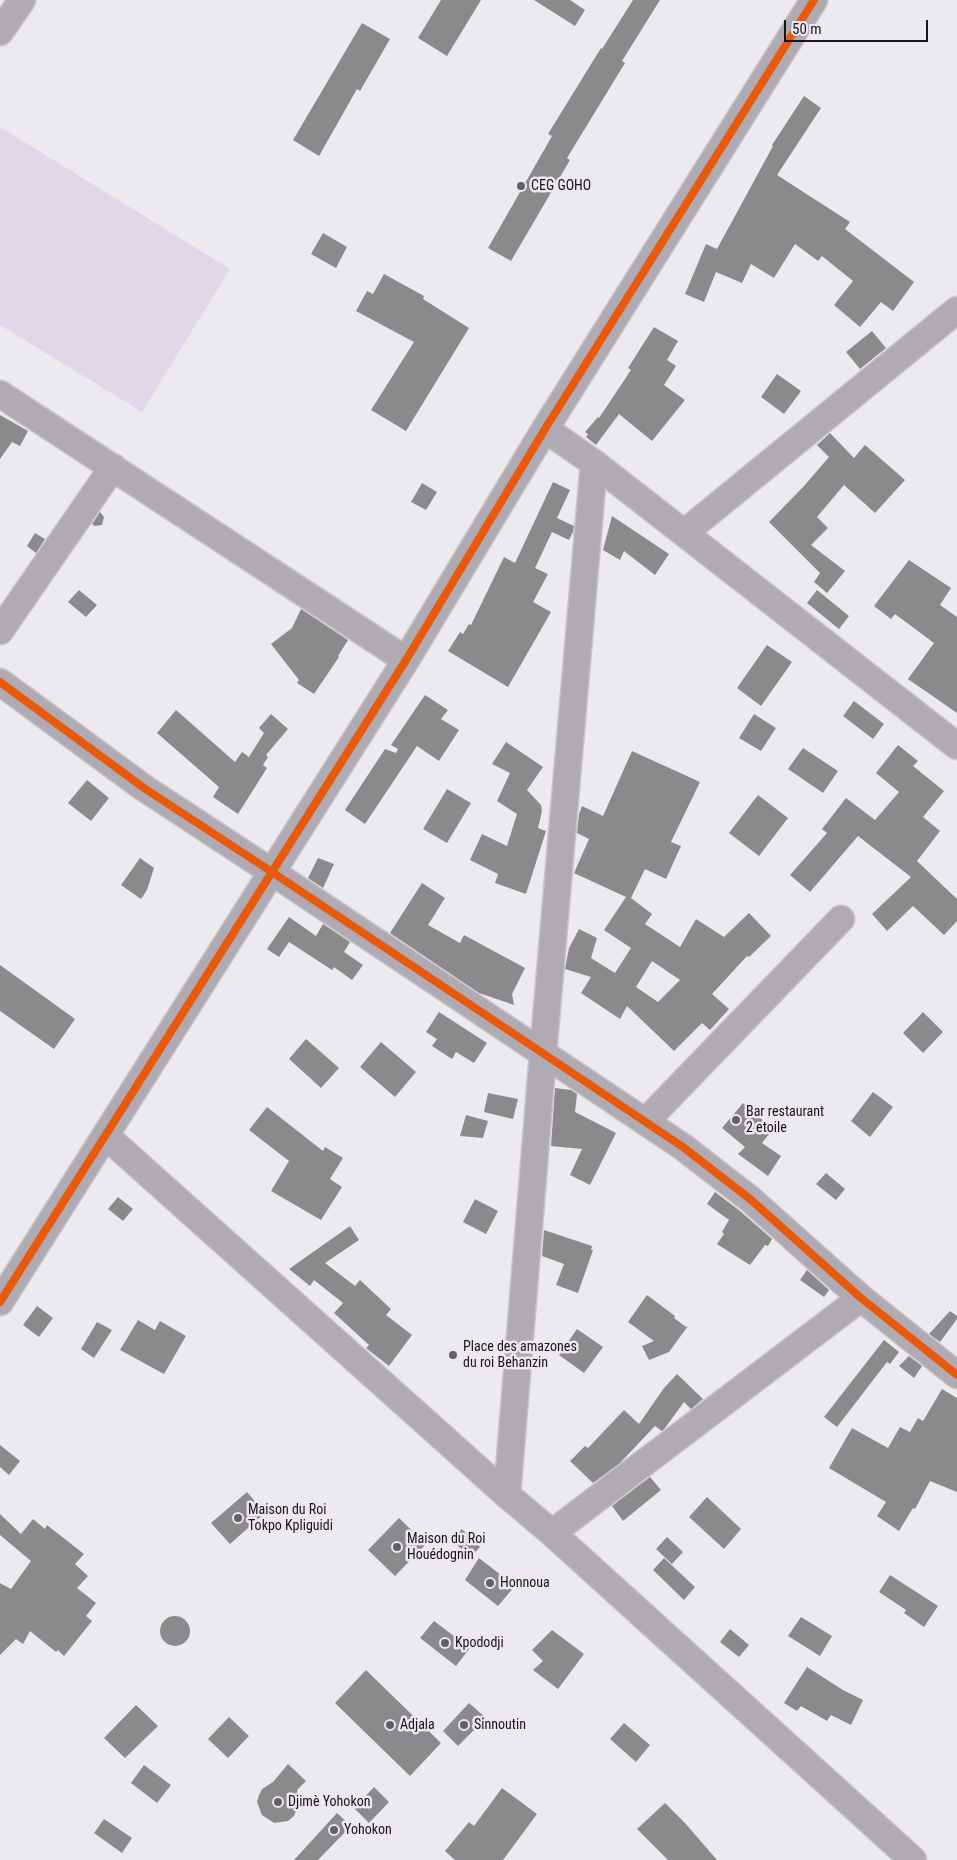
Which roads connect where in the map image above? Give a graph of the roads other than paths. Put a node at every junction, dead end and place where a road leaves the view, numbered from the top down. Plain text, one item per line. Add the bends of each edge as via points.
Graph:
1 (22, 0) edge
2 (814, 0) edge
3 (0, 32) edge
4 (957, 310) edge
5 (0, 394) edge
6 (545, 429) junction
7 (594, 463) junction
8 (113, 467) junction
9 (684, 533) junction
10 (0, 631) edge
11 (406, 660) junction
12 (0, 682) edge
13 (957, 746) edge
14 (272, 872) junction
15 (841, 919) dead end
16 (542, 1054) junction
17 (644, 1122) junction
18 (106, 1136) junction
19 (861, 1298) junction
20 (0, 1302) edge
21 (957, 1374) edge
22 (507, 1495) junction
23 (552, 1532) junction
24 (913, 1860) edge

1 - 3 street
2 - 6 street
4 - 9 street
5 - 8 street
6 - 7 street
6 - 11 street
7 - 9 street
7 - 16 street
8 - 10 street
8 - 11 street
9 - 13 street
11 - 14 street
12 - 14 street via 144,788
14 - 16 street
14 - 18 street
15 - 17 street
16 - 17 street
16 - 22 street
17 - 19 street via 683,1147 750,1200
18 - 20 street
18 - 22 street
19 - 21 street
19 - 23 street
22 - 23 street
23 - 24 street

